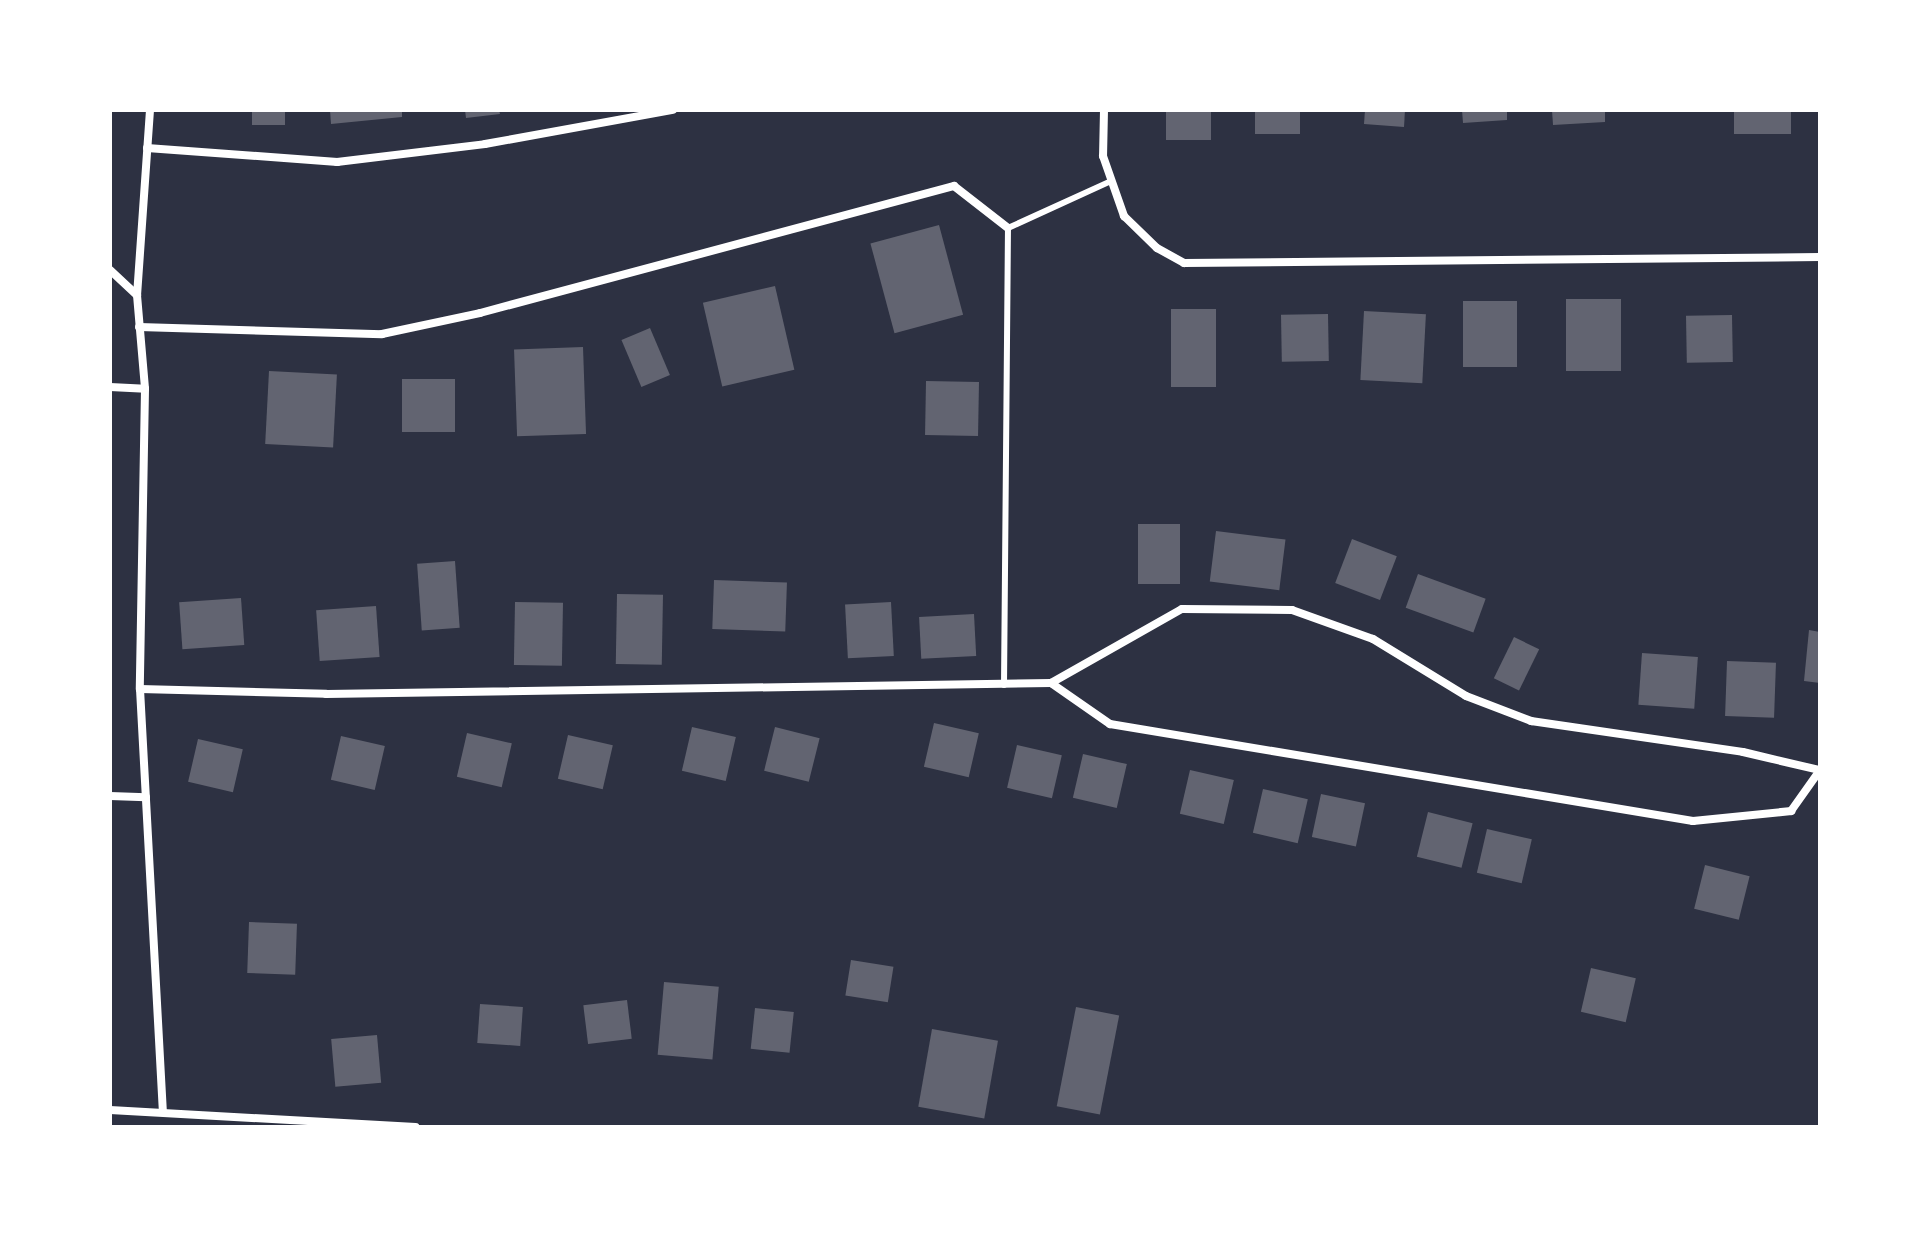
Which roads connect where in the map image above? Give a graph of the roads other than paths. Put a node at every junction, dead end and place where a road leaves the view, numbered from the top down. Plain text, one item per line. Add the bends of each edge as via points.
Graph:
1 (150, 110) edge
2 (673, 110) edge
3 (1104, 110) edge
4 (147, 148) junction
5 (1111, 181) junction
6 (1008, 228) junction
7 (1820, 257) edge
8 (110, 270) edge
9 (137, 295) junction
10 (139, 327) junction
11 (110, 387) edge
12 (145, 389) junction
13 (1051, 683) junction
14 (1004, 685) junction
15 (140, 689) junction
16 (1820, 770) edge
17 (110, 796) edge
18 (146, 797) junction
19 (163, 1109) junction
20 (110, 1110) edge
21 (416, 1127) edge

1 - 4 street
2 - 4 street via 485,144 337,162
3 - 5 street via 1103,156
4 - 9 street
5 - 6 lane
5 - 7 street via 1124,216 1157,248 1184,263
6 - 10 street via 954,186 480,313 382,334
6 - 14 lane
8 - 9 street
9 - 10 street
10 - 12 street
11 - 12 street
12 - 15 street
13 - 14 street
13 - 16 street via 1110,724 1693,821 1791,811
13 - 16 street via 1182,609 1292,610 1373,639 1466,696 1531,721 1743,752
14 - 15 street via 952,681 326,694
15 - 18 street
17 - 18 street
18 - 19 street
19 - 20 street
19 - 21 street

